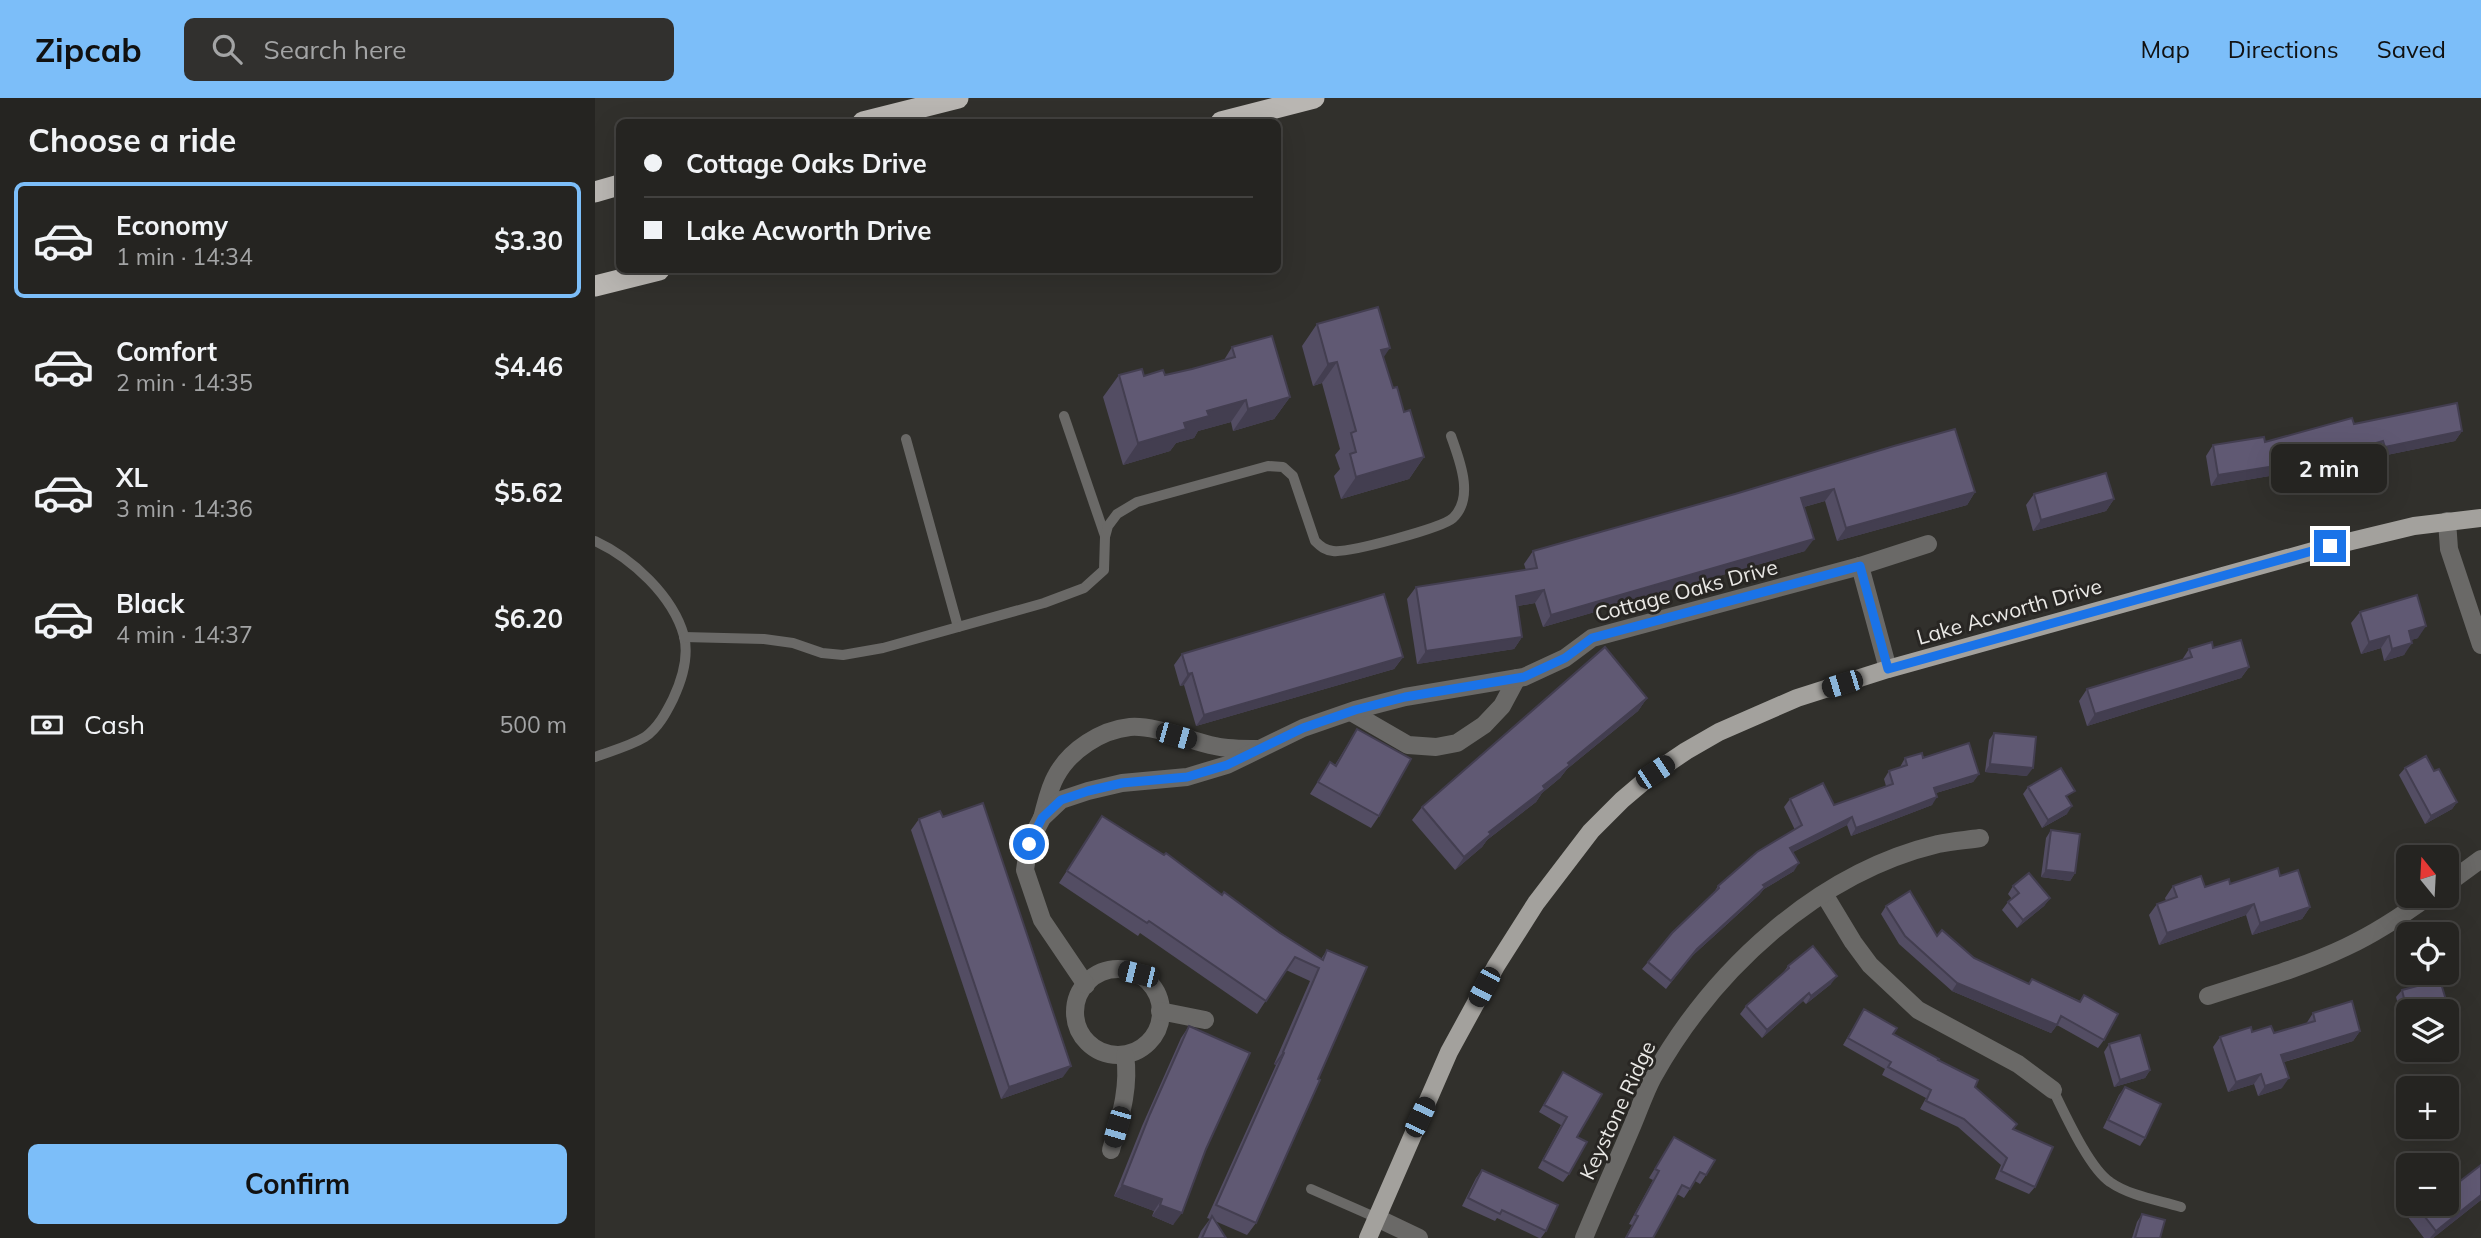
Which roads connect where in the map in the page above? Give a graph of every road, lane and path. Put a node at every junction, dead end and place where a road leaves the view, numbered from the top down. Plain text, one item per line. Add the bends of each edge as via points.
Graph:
1 (958, 98) edge
2 (1314, 98) edge
3 (875, 119) edge
4 (1233, 119) edge
5 (616, 186) edge
6 (595, 192) edge
7 (647, 273) edge
8 (595, 286) edge
9 (1064, 416) dead end
10 (1451, 436) dead end
11 (906, 439) dead end
12 (2481, 518) edge
13 (2447, 521) junction
14 (1105, 537) junction
15 (595, 541) edge
16 (1928, 544) dead end
17 (1860, 566) junction
18 (958, 627) junction
19 (684, 637) junction
20 (2481, 645) edge
21 (1888, 669) junction
22 (1517, 678) junction
23 (1351, 712) junction
24 (1262, 750) junction
25 (595, 757) edge
26 (1042, 818) junction
27 (1980, 838) dead end
28 (2481, 859) edge
29 (2459, 875) edge
30 (1824, 894) junction
31 (2412, 908) edge
32 (1086, 985) junction
33 (2208, 996) dead end
34 (1160, 1011) junction
35 (1205, 1020) dead end
36 (1125, 1055) junction
37 (2053, 1090) joint
38 (1111, 1150) dead end
39 (1311, 1189) dead end
40 (2181, 1207) dead end
41 (1377, 1218) junction
42 (1368, 1238) edge
43 (1419, 1238) edge
44 (1584, 1238) edge

1 - 3 highway
2 - 4 highway
5 - 6 highway
7 - 8 highway
9 - 14 lane
10 - 14 lane via 1464,495 1454,517 1439,526 1344,551 1323,548 1315,541 1293,476 1283,467 1268,466 1137,502 1117,514
11 - 18 lane
12 - 13 main road, Lake Acworth Drive
13 - 20 street via 2449,549
13 - 21 main road, Lake Acworth Drive via 2330,546
14 - 18 lane via 1104,570 1084,588
15 - 19 lane via 646,576 672,609
16 - 17 street, Cottage Oaks Drive
17 - 21 street
17 - 22 street, Cottage Oaks Drive via 1592,638 1548,667
18 - 19 lane via 843,655 764,639
19 - 25 lane via 681,678 664,717 645,736
21 - 41 main road, Lake Acworth Drive via 1797,698 1719,732 1655,772 1591,831 1536,903 1496,966 1449,1052
22 - 23 street, Cottage Oaks Drive via 1405,697
22 - 23 street via 1502,706 1457,743 1408,745
23 - 24 street, Cottage Oaks Drive via 1303,728
24 - 26 street, Cottage Oaks Drive via 1187,777 1088,791 1061,800
24 - 26 street, Cottage Oaks Drive via 1219,747 1132,727 1104,733 1068,760 1055,777
26 - 32 street, Cottage Oaks Drive via 1029,844 1025,870 1042,920
27 - 30 street, Keystone Ridge via 1939,844 1899,857
28 - 29 street
30 - 37 street via 1870,965 1918,1010 2018,1064
30 - 44 street, Keystone Ridge via 1737,965 1675,1043 1652,1079
31 - 33 street via 2347,947
32 - 34 street via 1108,971 1138,974 1157,993
32 - 36 street via 1075,1013 1087,1042 1099,1051
34 - 35 street
34 - 36 street via 1158,1028 1149,1042
36 - 38 street via 1124,1104
37 - 40 lane via 2108,1181
39 - 41 lane
41 - 42 main road, Lake Acworth Drive
41 - 43 street

